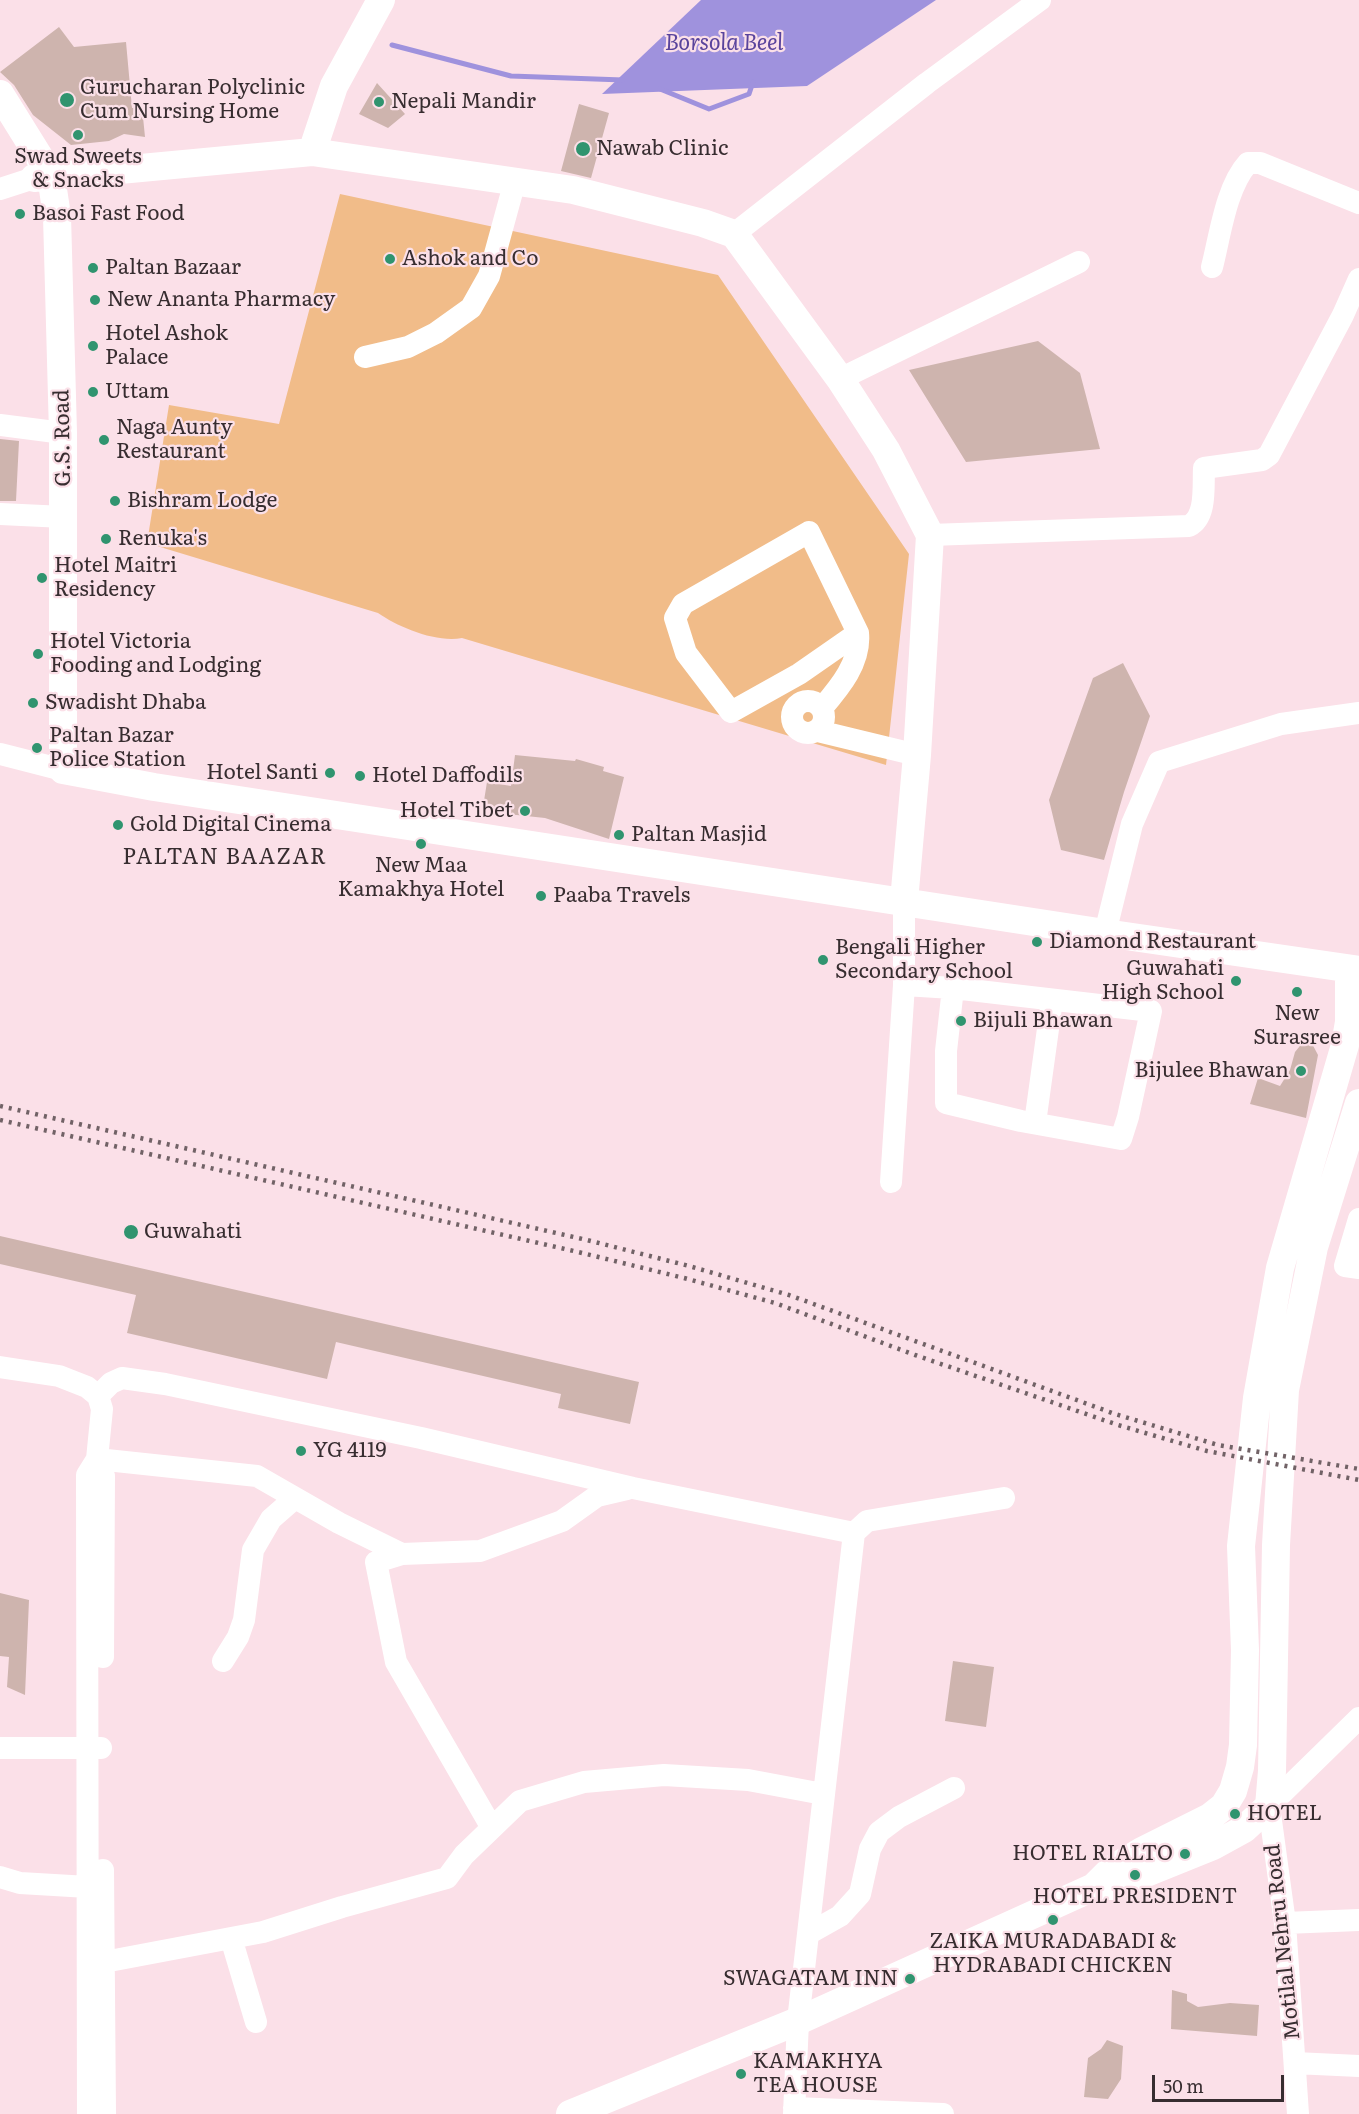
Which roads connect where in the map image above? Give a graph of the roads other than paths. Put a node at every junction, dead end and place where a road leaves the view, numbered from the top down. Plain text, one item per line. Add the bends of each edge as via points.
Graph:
1 (381, 0) edge
2 (1040, 0) edge
3 (0, 94) edge
4 (0, 122) edge
5 (312, 152) junction
6 (42, 177) junction
7 (514, 181) junction
8 (0, 189) edge
9 (1359, 203) edge
10 (734, 234) junction
11 (1079, 262) dead end
12 (1212, 267) dead end
13 (1359, 279) edge
14 (365, 357) dead end
15 (840, 379) junction
16 (0, 425) edge
17 (63, 433) junction
18 (0, 514) edge
19 (64, 518) junction
20 (930, 535) junction
21 (858, 633) junction
22 (822, 708) junction
23 (1359, 713) edge
24 (818, 730) junction
25 (0, 754) edge
26 (917, 755) junction
27 (63, 770) junction
28 (904, 901) junction
29 (1105, 933) junction
30 (1354, 969) edge
31 (904, 985) junction
32 (953, 988) junction
33 (1052, 1000) junction
34 (1359, 1103) edge
35 (1035, 1123) junction
36 (891, 1182) dead end
37 (1359, 1219) edge
38 (1359, 1268) edge
39 (0, 1367) edge
40 (99, 1396) junction
41 (97, 1459) junction
42 (633, 1488) junction
43 (295, 1498) junction
44 (1004, 1498) dead end
45 (854, 1533) junction
46 (402, 1554) junction
47 (223, 1661) dead end
48 (1359, 1718) edge
49 (0, 1748) edge
50 (95, 1748) junction
51 (954, 1788) dead end
52 (824, 1794) junction
53 (1269, 1806) junction
54 (492, 1828) junction
55 (0, 1876) edge
56 (1103, 1878) junction
57 (88, 1887) junction
58 (1359, 1920) edge
59 (1285, 1923) junction
60 (808, 1934) junction
61 (231, 1938) junction
62 (104, 1962) junction
63 (798, 2021) junction
64 (256, 2022) dead end
65 (1295, 2063) junction
66 (1359, 2066) edge
67 (794, 2111) edge
68 (88, 2114) edge
69 (105, 2114) edge
70 (570, 2114) edge
71 (943, 2114) edge
72 (1298, 2114) edge

1 - 5 main road via 334,86
2 - 10 street
3 - 6 main road, G.S. Road
4 - 6 main road, G.S. Road
5 - 6 main road
5 - 7 main road
6 - 8 street
6 - 17 main road, G.S. Road via 57,216
7 - 10 main road via 573,190
7 - 14 street via 489,276 471,308 408,347
9 - 12 street via 1260,163 1248,163 1230,197
10 - 15 main road
11 - 15 street
13 - 20 street via 1269,455 1262,460 1204,468 1201,513 1196,522 1189,526
15 - 20 main road via 886,450
16 - 17 street
17 - 19 main road, G.S. Road
18 - 19 street
19 - 27 main road, G.S. Road
20 - 26 main road
21 - 21 street via 809,532 683,604 675,618 686,653 731,712 799,674
21 - 22 street via 859,646 843,683
22 - 24 street via 825,720
22 - 24 street via 806,700 792,713 799,730
23 - 29 street via 1281,724 1160,762 1132,824
24 - 26 street
25 - 27 street
26 - 28 main road
27 - 28 main road
28 - 29 main road
28 - 31 street
29 - 30 main road
30 - 56 main road via 1345,1045 1280,1268 1257,1398 1241,1546 1245,1650 1240,1767 1224,1806 1142,1851
31 - 32 street
31 - 36 street
32 - 33 street
32 - 35 street via 946,1051 946,1103
33 - 35 street
33 - 35 street via 1151,1011 1121,1139
34 - 53 main road via 1314,1247 1285,1390
37 - 38 street via 1346,1266
39 - 40 street via 59,1376
40 - 41 street via 102,1409
40 - 42 street via 122,1378 165,1384 432,1440
41 - 43 street via 256,1476
41 - 50 street via 104,1476
42 - 45 street
42 - 46 street via 597,1496 562,1521 480,1551
43 - 46 street
43 - 47 street via 271,1519 253,1550 244,1620
44 - 45 street via 867,1521
45 - 52 street
46 - 54 street via 376,1562 396,1662
48 - 53 street
49 - 50 street
50 - 57 street
50 - 62 street
51 - 60 street via 899,1816 879,1832 870,1849 860,1894 840,1916
52 - 54 street via 748,1780 664,1775 584,1782 520,1801
52 - 60 street
53 - 56 main road via 1244,1829 1213,1846 1114,1886
53 - 59 street, Motilal Nehru Road
54 - 61 street via 447,1878
55 - 57 street via 20,1883
56 - 63 main road
57 - 68 street
58 - 59 street
59 - 65 street, Motilal Nehru Road
60 - 63 street
61 - 62 street
61 - 64 street
62 - 69 street
63 - 67 street
63 - 70 main road
65 - 66 street
65 - 72 street, Motilal Nehru Road
67 - 71 street

